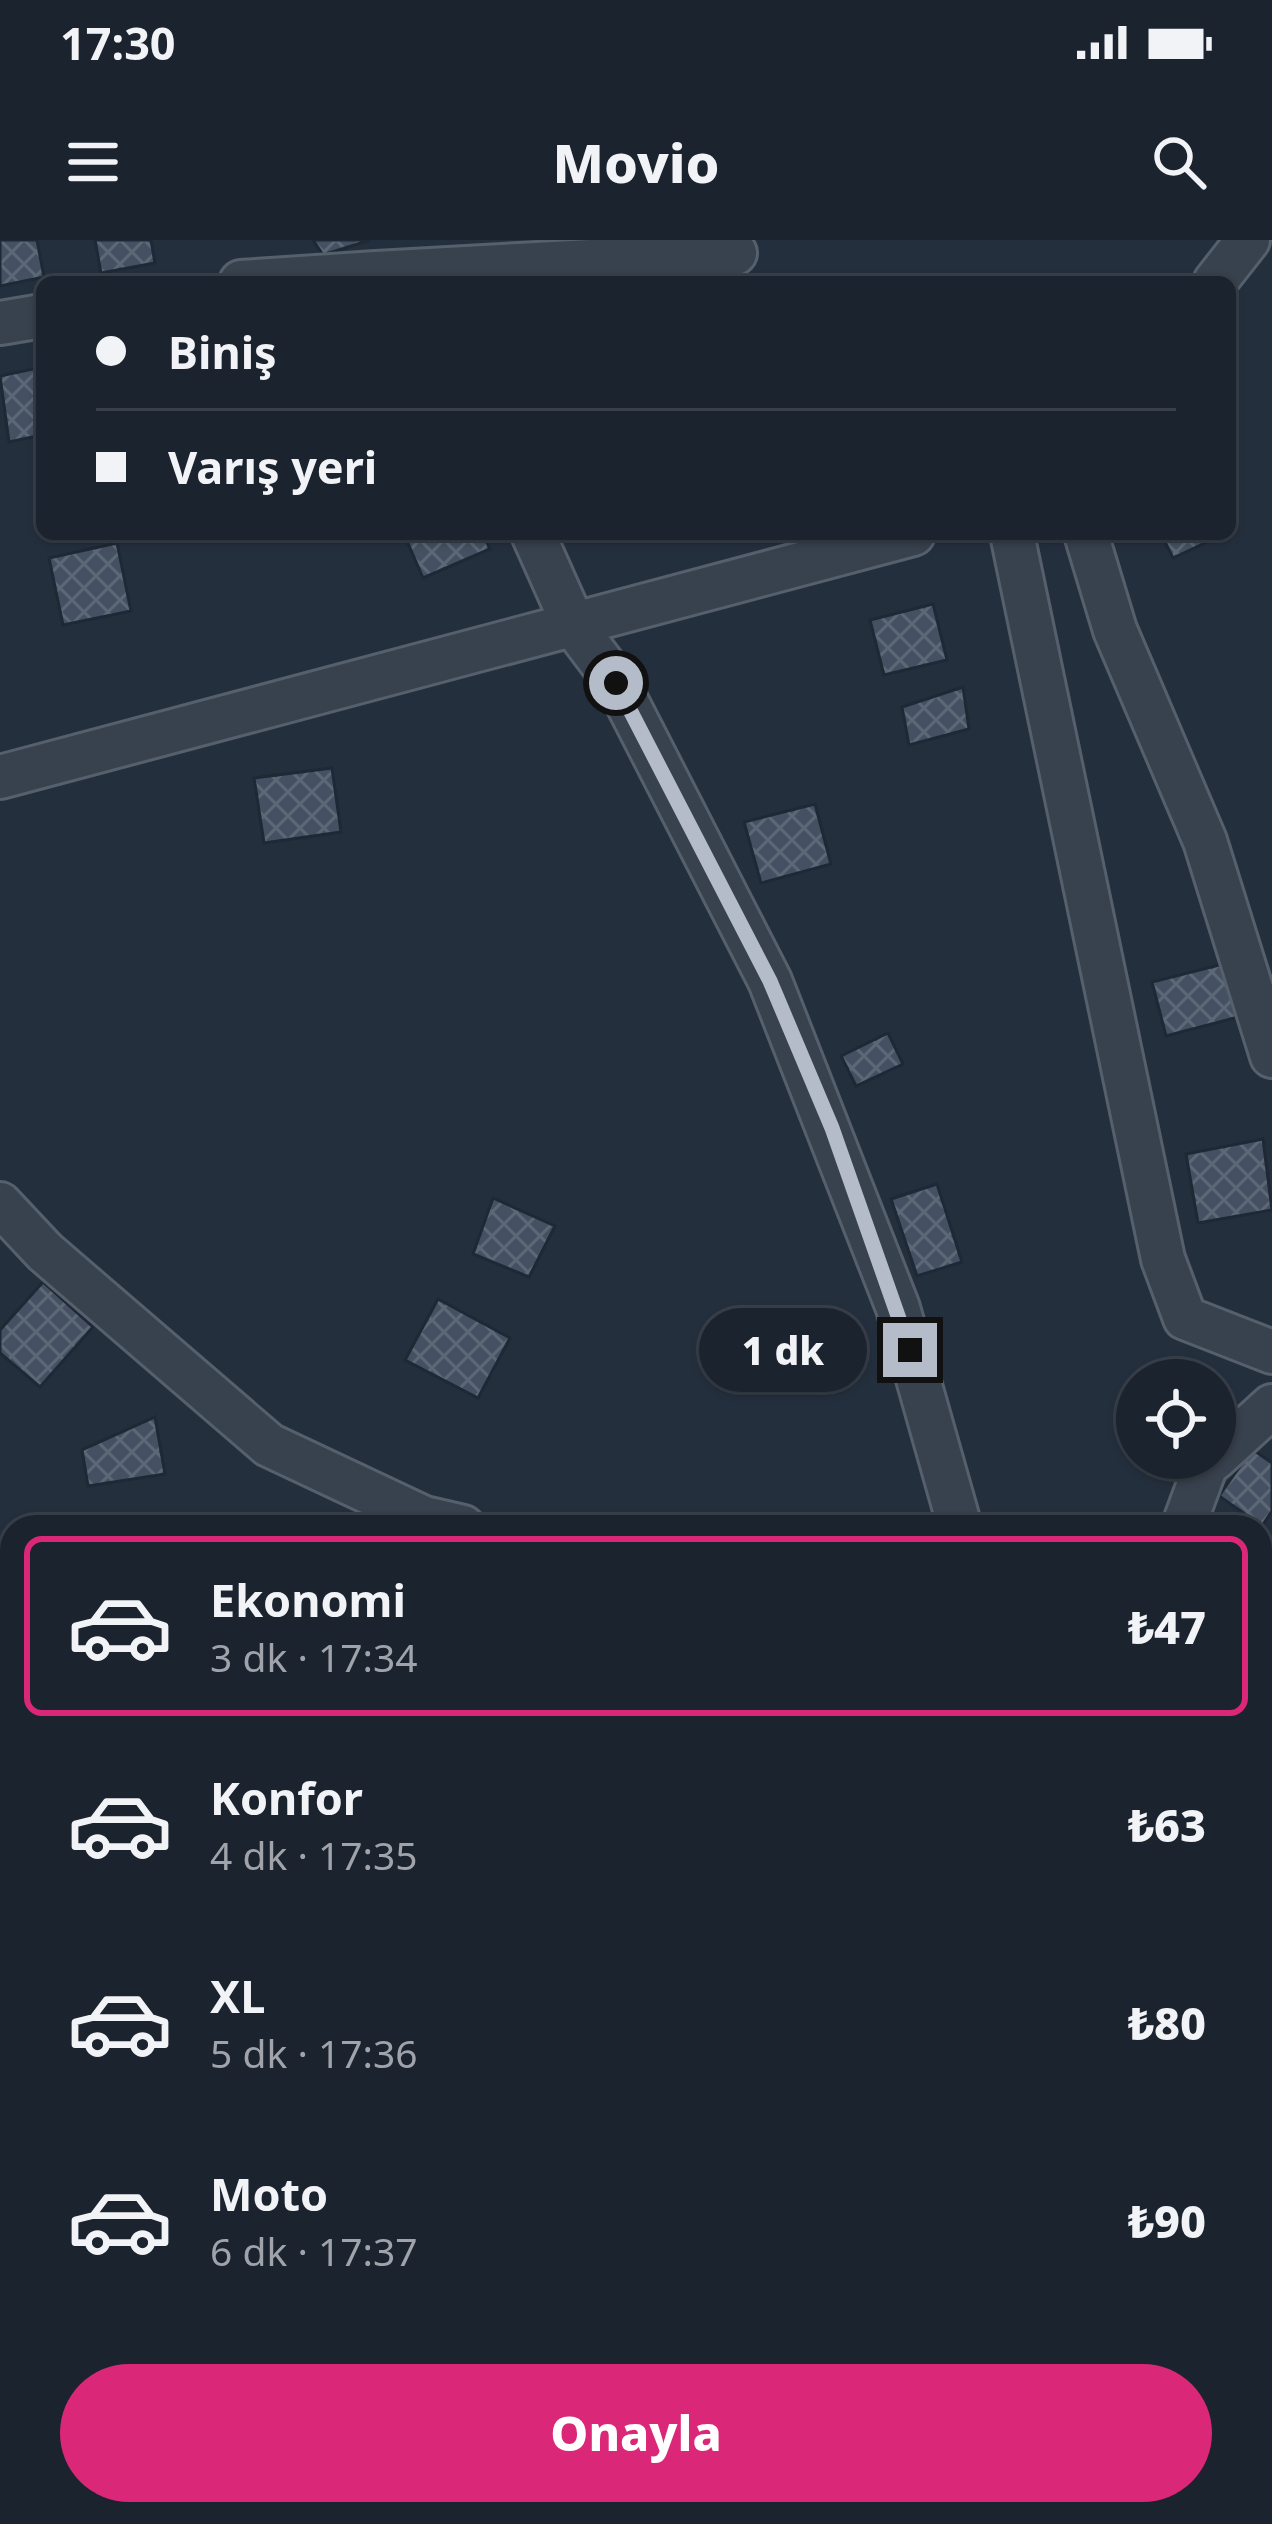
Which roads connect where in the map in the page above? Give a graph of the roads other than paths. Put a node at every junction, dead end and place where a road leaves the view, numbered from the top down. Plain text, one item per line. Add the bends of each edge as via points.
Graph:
1 (1248, 240) edge
2 (735, 253) dead end
3 (407, 276) edge
4 (1220, 276) edge
5 (36, 317) edge
6 (0, 323) edge
7 (536, 540) edge
8 (891, 540) edge
9 (1013, 540) edge
10 (1088, 540) edge
11 (574, 626) junction
12 (0, 777) edge
13 (1272, 1056) edge
14 (0, 1204) edge
15 (1272, 1352) edge
16 (1272, 1406) edge
17 (1236, 1439) edge
18 (1201, 1479) edge
19 (418, 1515) edge
20 (957, 1515) edge
21 (1188, 1515) edge

1 - 4 street
2 - 3 street
5 - 6 street
7 - 11 street
8 - 11 street
9 - 15 street via 1162,1259 1185,1318
10 - 13 street via 1115,630 1205,841
11 - 12 street
11 - 20 street via 616,683 770,981 898,1308
14 - 19 street via 269,1445
16 - 17 street
18 - 21 street

